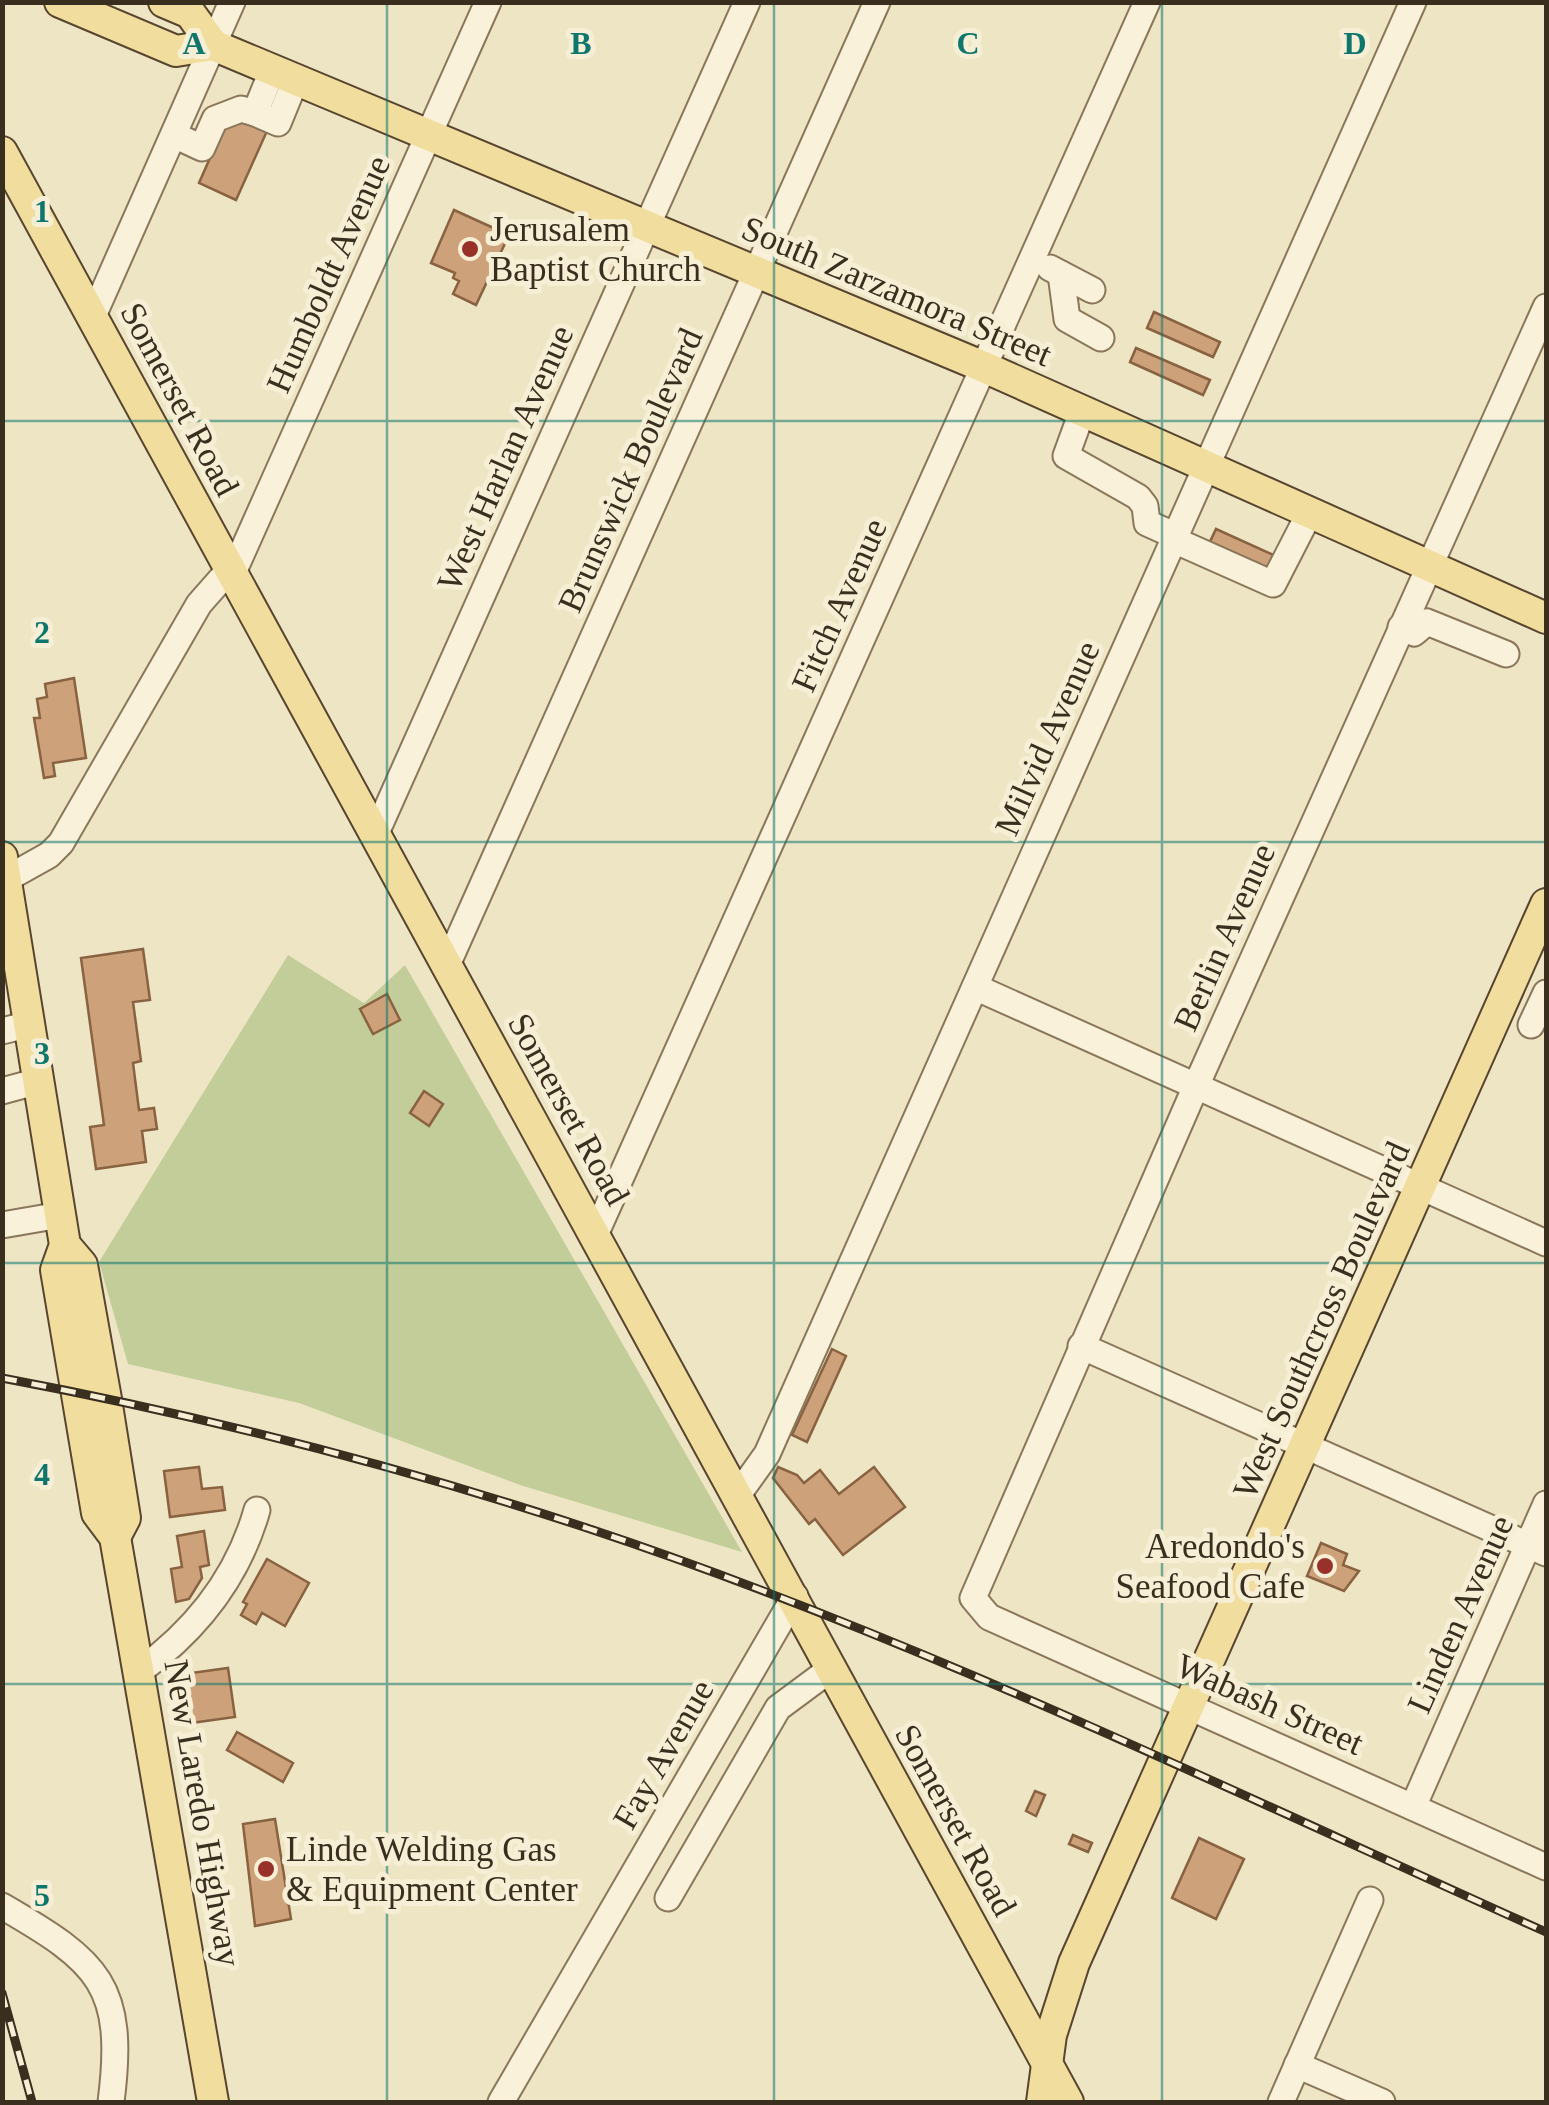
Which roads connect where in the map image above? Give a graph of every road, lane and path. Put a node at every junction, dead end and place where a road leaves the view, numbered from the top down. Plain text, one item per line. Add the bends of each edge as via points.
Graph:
1 (60, 2) edge
2 (164, 2) edge
3 (232, 2) edge
4 (488, 2) edge
5 (747, 2) edge
6 (877, 2) edge
7 (1147, 2) edge
8 (1413, 2) edge
9 (214, 45) junction
10 (284, 74) junction
11 (430, 133) junction
12 (174, 135) junction
13 (2, 152) edge
14 (648, 225) junction
15 (1032, 258) junction
16 (757, 272) junction
17 (1062, 274) junction
18 (1092, 290) dead end
19 (1546, 307) edge
20 (93, 316) junction
21 (1101, 338) dead end
22 (984, 367) junction
23 (1082, 412) junction
24 (1206, 468) junction
25 (1309, 514) junction
26 (1182, 542) junction
27 (1427, 567) junction
28 (230, 572) junction
29 (1546, 618) edge
30 (1400, 627) junction
31 (1506, 654) dead end
32 (376, 833) junction
33 (4, 868) edge
34 (1543, 919) edge
35 (447, 965) junction
36 (975, 987) junction
37 (1546, 993) edge
38 (1531, 1025) dead end
39 (16, 1028) edge
40 (39, 1081) junction
41 (1196, 1086) junction
42 (2, 1091) edge
43 (1421, 1187) junction
44 (2, 1225) edge
45 (63, 1230) junction
46 (595, 1236) junction
47 (1546, 1243) edge
48 (1081, 1346) junction
49 (1306, 1446) junction
50 (737, 1496) junction
51 (1546, 1504) edge
52 (256, 1510) dead end
53 (1537, 1549) edge
54 (795, 1596) junction
55 (973, 1598) joint
56 (832, 1668) junction
57 (141, 1670) junction
58 (741, 1689) junction
59 (1191, 1707) junction
60 (778, 1708) junction
61 (1413, 1807) junction
62 (1546, 1866) edge
63 (668, 1898) dead end
64 (1370, 1900) dead end
65 (2, 1906) edge
66 (1046, 2062) junction
67 (1297, 2066) junction
68 (111, 2102) edge
69 (213, 2102) edge
70 (501, 2102) edge
71 (1042, 2102) edge
72 (1068, 2102) edge
73 (1280, 2102) edge
74 (1382, 2102) edge

1 - 9 main road, South Zarzamora Street via 176,51
2 - 9 main road, South Zarzamora Street via 190,14
3 - 9 street
4 - 11 street, Humboldt Avenue
5 - 14 street, West Harlan Avenue
6 - 16 street, Brunswick Boulevard
7 - 15 street, Fitch Avenue
8 - 24 street, Milvid Avenue
9 - 10 main road, South Zarzamora Street
9 - 12 street
10 - 11 main road, South Zarzamora Street
10 - 12 street via 255,114 241,109 215,120 202,148
11 - 14 main road, South Zarzamora Street
11 - 28 street, Humboldt Avenue
12 - 20 street
13 - 20 main road, Somerset Road
14 - 16 main road, South Zarzamora Street
14 - 32 street, West Harlan Avenue
15 - 17 street
15 - 22 street, Fitch Avenue
16 - 22 main road, South Zarzamora Street
16 - 35 street, Brunswick Boulevard
17 - 18 street
17 - 21 street via 1067,319
19 - 27 street, Berlin Avenue
20 - 28 main road, Somerset Road
22 - 23 main road, South Zarzamora Street
22 - 46 street, Fitch Avenue
23 - 24 main road, South Zarzamora Street
23 - 26 street via 1066,456 1138,496 1147,523
24 - 25 main road, South Zarzamora Street
24 - 26 street, Milvid Avenue
25 - 26 street via 1273,584
25 - 27 main road, South Zarzamora Street
26 - 36 street, Milvid Avenue
27 - 29 main road, South Zarzamora Street
27 - 30 street, Berlin Avenue
28 - 32 main road, Somerset Road
28 - 33 street, Humboldt Avenue via 199,604 62,843 49,856
30 - 31 street via 1414,633 1427,622
30 - 41 street, Berlin Avenue
32 - 35 main road, Somerset Road
33 - 39 main road, New Laredo Highway
34 - 43 main road, West Southcross Boulevard
35 - 46 main road, Somerset Road
36 - 41 street
36 - 50 street, Milvid Avenue via 767,1454
37 - 38 street
39 - 40 main road, New Laredo Highway
40 - 42 street
40 - 45 main road, New Laredo Highway
41 - 43 street
41 - 48 street, Berlin Avenue
43 - 47 street
43 - 49 main road, West Southcross Boulevard
44 - 45 street
45 - 57 main road, New Laredo Highway via 56,1270 96,1513 115,1538
46 - 50 main road, Somerset Road
48 - 49 street
48 - 55 street, Berlin Avenue
49 - 53 street
49 - 59 main road, West Southcross Boulevard
50 - 54 main road, Somerset Road
51 - 53 street, Linden Avenue
52 - 57 street via 242,1555 212,1600 184,1638
53 - 61 street, Linden Avenue
54 - 56 main road, Somerset Road
54 - 58 street, Fay Avenue
55 - 59 street, Wabash Street via 989,1618
56 - 60 street
56 - 66 main road, Somerset Road
57 - 69 main road, New Laredo Highway
58 - 60 street
58 - 70 street, Fay Avenue
59 - 61 street, Wabash Street
59 - 66 main road, West Southcross Boulevard via 1074,1963
60 - 63 street
61 - 62 street, Wabash Street
64 - 67 street
65 - 68 street via 56,1937 93,1969 114,2032
66 - 71 main road, West Southcross Boulevard
66 - 72 main road, Somerset Road
67 - 73 street
67 - 74 street

